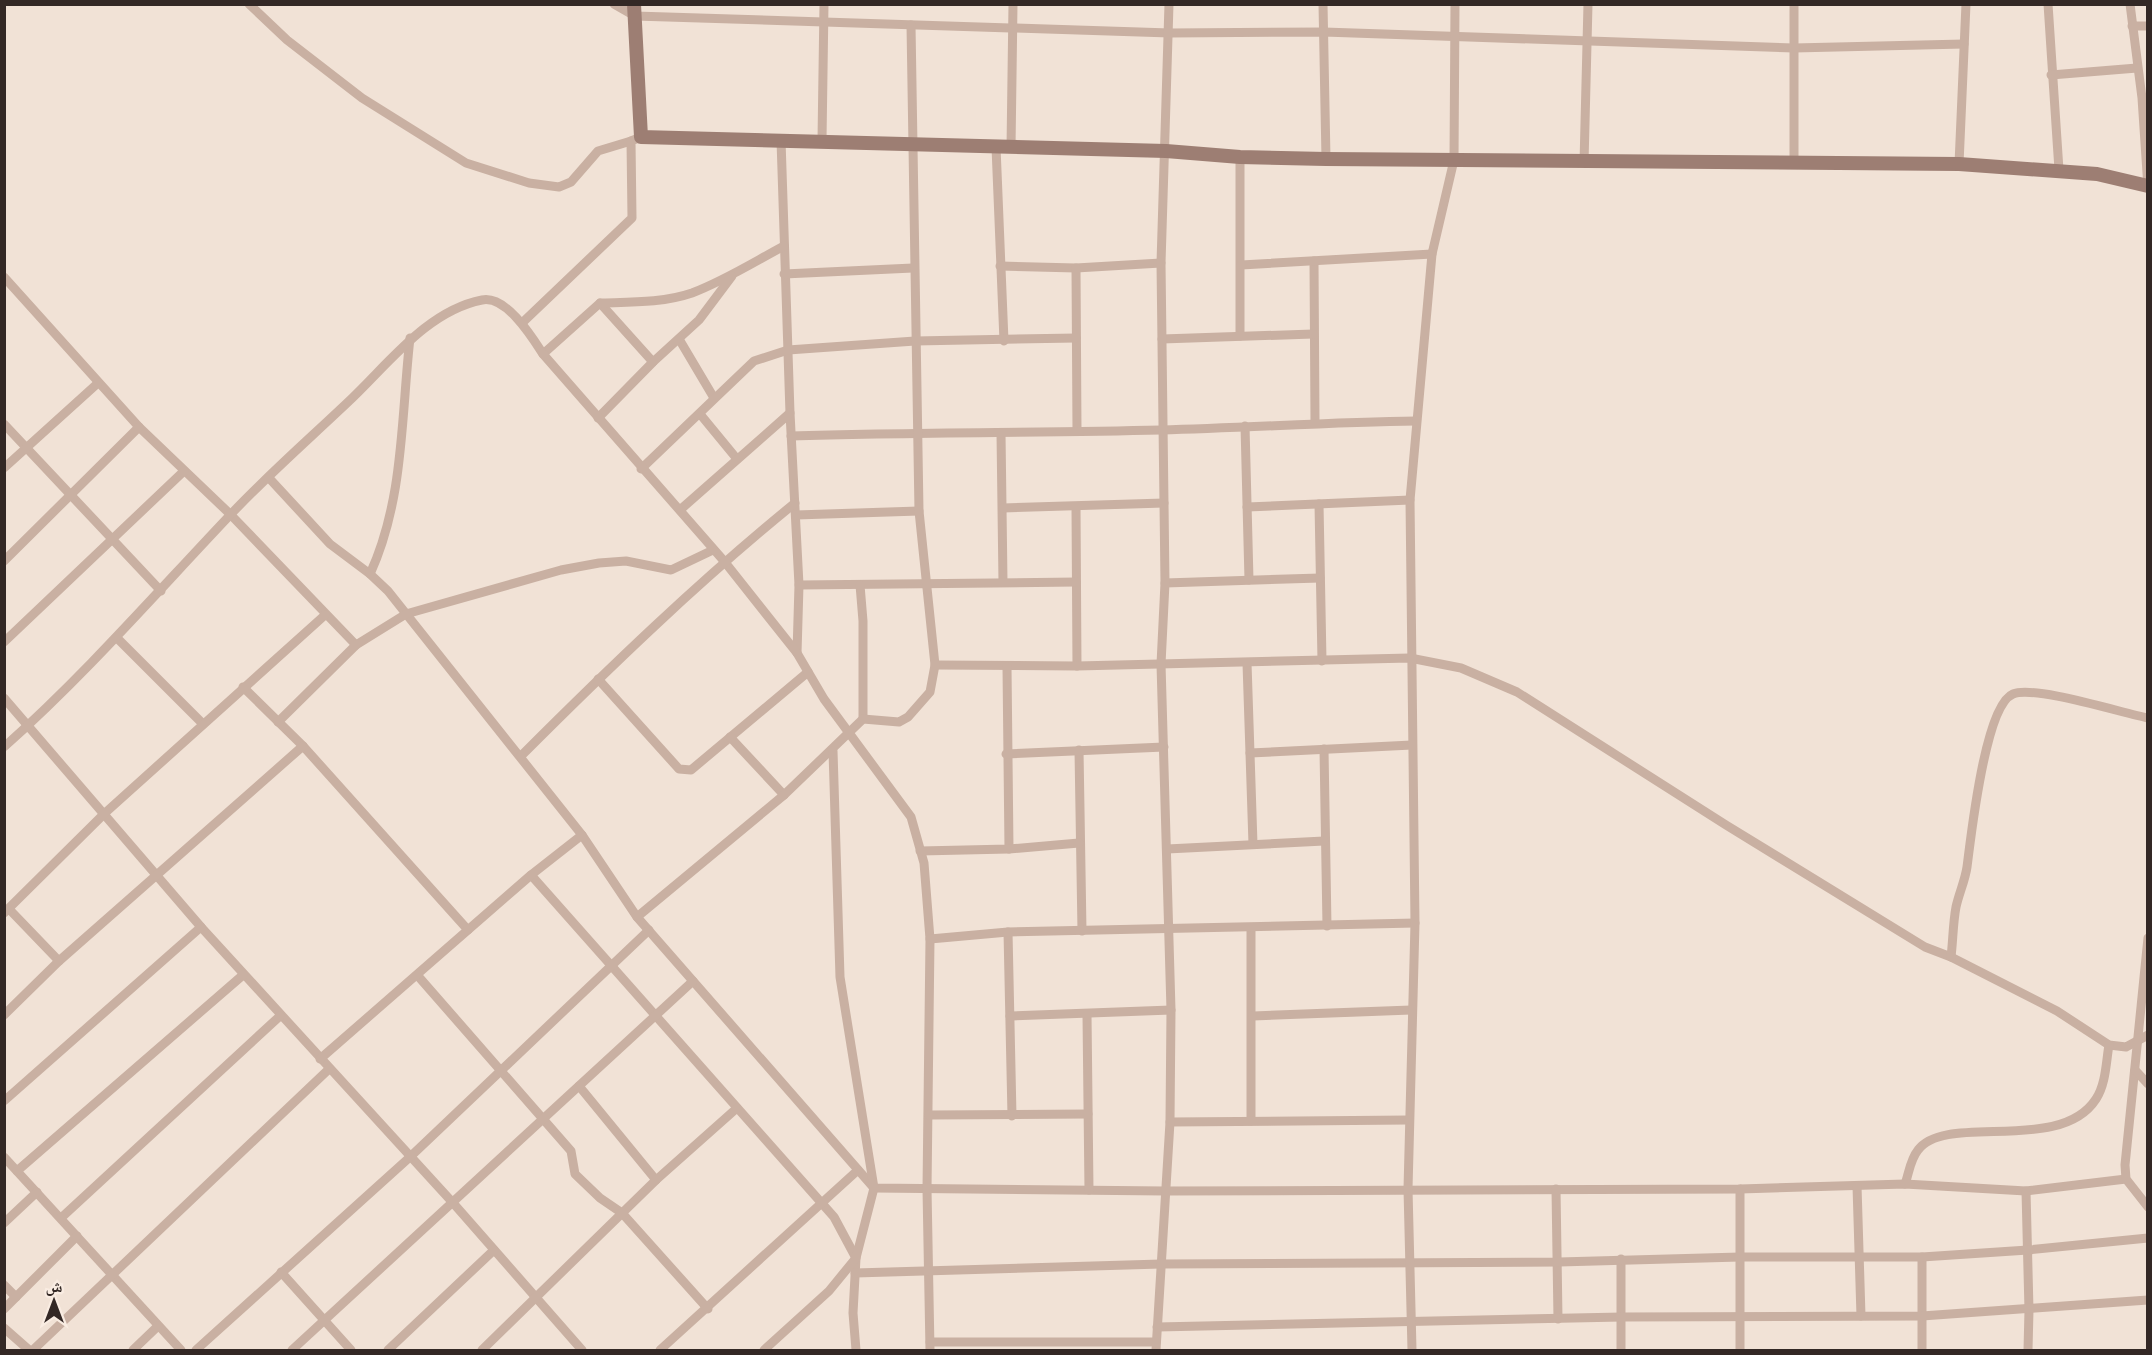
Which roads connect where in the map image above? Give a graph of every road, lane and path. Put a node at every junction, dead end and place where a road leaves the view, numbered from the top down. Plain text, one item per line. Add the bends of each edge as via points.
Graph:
1 (249, 4) edge
2 (614, 4) edge
3 (824, 4) edge
4 (1012, 4) edge
5 (1169, 4) edge
6 (1323, 4) edge
7 (1455, 4) edge
8 (1588, 4) edge
9 (1794, 4) edge
10 (1966, 4) edge
11 (2048, 4) edge
12 (2130, 4) edge
13 (634, 10) edge
14 (825, 22) junction
15 (911, 26) junction
16 (2132, 26) junction
17 (2148, 26) edge
18 (1012, 28) junction
19 (1324, 32) junction
20 (1170, 33) junction
21 (1455, 36) junction
22 (1586, 42) junction
23 (1964, 44) junction
24 (1794, 48) junction
25 (2137, 68) junction
26 (2051, 75) junction
27 (2145, 99) edge
28 (636, 139) junction
29 (781, 140) junction
30 (822, 140) junction
31 (911, 143) junction
32 (996, 147) junction
33 (1011, 148) junction
34 (1166, 151) junction
35 (1240, 157) junction
36 (1326, 159) junction
37 (1454, 160) junction
38 (1584, 163) junction
39 (1794, 163) junction
40 (1959, 164) junction
41 (2059, 170) junction
42 (2147, 186) edge
43 (784, 246) junction
44 (1432, 254) junction
45 (1314, 261) junction
46 (1161, 263) junction
47 (1241, 265) junction
48 (1000, 266) junction
49 (913, 268) junction
50 (1076, 268) junction
51 (733, 274) junction
52 (784, 274) junction
53 (4, 277) edge
54 (600, 303) junction
55 (522, 323) junction
56 (1313, 334) junction
57 (1240, 336) junction
58 (410, 338) junction
59 (1076, 338) junction
60 (680, 339) junction
61 (1162, 339) junction
62 (915, 341) junction
63 (1004, 341) junction
64 (788, 350) junction
65 (543, 354) junction
66 (653, 362) junction
67 (98, 383) junction
68 (714, 398) junction
69 (790, 413) junction
70 (700, 414) junction
71 (598, 418) junction
72 (1416, 422) junction
73 (1315, 423) junction
74 (4, 424) edge
75 (1245, 426) junction
76 (139, 427) junction
77 (1164, 430) junction
78 (1077, 431) junction
79 (917, 432) junction
80 (1001, 433) junction
81 (791, 436) junction
82 (26, 447) junction
83 (737, 459) junction
84 (4, 468) edge
85 (641, 469) junction
86 (184, 471) junction
87 (268, 478) junction
88 (70, 494) junction
89 (1410, 500) junction
90 (795, 503) junction
91 (1164, 503) junction
92 (1319, 504) junction
93 (1076, 507) junction
94 (1247, 507) junction
95 (1003, 508) junction
96 (680, 510) junction
97 (919, 512) junction
98 (230, 514) junction
99 (796, 515) junction
100 (112, 541) junction
101 (713, 550) junction
102 (4, 561) edge
103 (724, 561) junction
104 (370, 574) junction
105 (1320, 578) junction
106 (1249, 580) junction
107 (1003, 582) junction
108 (1076, 582) junction
109 (927, 583) junction
110 (1165, 583) junction
111 (799, 585) junction
112 (860, 585) junction
113 (161, 591) junction
114 (406, 614) junction
115 (325, 615) junction
116 (117, 638) junction
117 (4, 642) edge
118 (356, 645) junction
119 (797, 653) junction
120 (1410, 658) junction
121 (1322, 661) junction
122 (1247, 663) junction
123 (1161, 664) junction
124 (935, 665) junction
125 (1077, 666) junction
126 (1007, 667) junction
127 (808, 672) junction
128 (598, 679) junction
129 (243, 687) junction
130 (4, 698) edge
131 (2148, 718) edge
132 (863, 719) junction
133 (278, 722) junction
134 (203, 724) junction
135 (28, 725) junction
136 (851, 733) junction
137 (730, 737) junction
138 (1412, 745) junction
139 (303, 746) junction
140 (4, 747) edge
141 (1164, 747) junction
142 (1324, 749) junction
143 (1079, 750) junction
144 (833, 751) junction
145 (1250, 753) junction
146 (1006, 754) junction
147 (521, 756) junction
148 (784, 795) junction
149 (105, 813) junction
150 (582, 835) junction
151 (1324, 841) junction
152 (1079, 843) junction
153 (1253, 844) junction
154 (1009, 849) junction
155 (1167, 849) junction
156 (920, 851) junction
157 (156, 874) junction
158 (531, 875) junction
159 (7, 911) edge
160 (637, 917) junction
161 (1415, 923) junction
162 (1327, 926) junction
163 (201, 927) junction
164 (1251, 929) junction
165 (468, 930) junction
166 (649, 930) junction
167 (1168, 930) junction
168 (1082, 931) junction
169 (1008, 932) junction
170 (2148, 938) edge
171 (930, 939) junction
172 (1951, 957) junction
173 (59, 961) junction
174 (610, 965) junction
175 (243, 975) junction
176 (418, 976) junction
177 (693, 981) junction
178 (1171, 1010) junction
179 (1411, 1010) junction
180 (4, 1015) edge
181 (1087, 1015) junction
182 (280, 1016) junction
183 (654, 1016) junction
184 (1010, 1016) junction
185 (1253, 1016) junction
186 (2148, 1035) edge
187 (2138, 1042) junction
188 (2109, 1046) junction
189 (320, 1059) junction
190 (329, 1069) junction
191 (501, 1069) junction
192 (2135, 1070) junction
193 (2148, 1084) edge
194 (579, 1086) junction
195 (4, 1101) edge
196 (736, 1108) junction
197 (1088, 1114) junction
198 (929, 1115) junction
199 (1012, 1116) junction
200 (1251, 1120) junction
201 (1408, 1120) junction
202 (543, 1121) junction
203 (1170, 1122) junction
204 (4, 1157) edge
205 (410, 1157) junction
206 (858, 1170) junction
207 (17, 1171) junction
208 (2126, 1179) junction
209 (656, 1180) junction
210 (1905, 1184) junction
211 (1857, 1186) junction
212 (874, 1188) junction
213 (927, 1188) junction
214 (1408, 1189) junction
215 (1557, 1189) junction
216 (1740, 1189) junction
217 (1089, 1190) junction
218 (1166, 1191) junction
219 (2026, 1191) junction
220 (37, 1192) junction
221 (821, 1202) junction
222 (454, 1204) junction
223 (2148, 1207) edge
224 (622, 1213) junction
225 (61, 1218) junction
226 (4, 1223) edge
227 (77, 1236) junction
228 (2148, 1238) edge
229 (494, 1250) junction
230 (2028, 1250) junction
231 (1859, 1256) junction
232 (856, 1257) junction
233 (1740, 1257) junction
234 (1922, 1257) junction
235 (1621, 1259) junction
236 (1559, 1262) junction
237 (1409, 1263) junction
238 (1161, 1264) junction
239 (930, 1271) junction
240 (281, 1272) junction
241 (855, 1273) junction
242 (112, 1275) junction
243 (4, 1286) edge
244 (16, 1297) junction
245 (537, 1298) junction
246 (2148, 1300) edge
247 (4, 1309) edge
248 (708, 1309) junction
249 (2030, 1310) junction
250 (1862, 1316) junction
251 (1922, 1316) junction
252 (1622, 1317) junction
253 (1740, 1318) junction
254 (1558, 1319) junction
255 (325, 1321) junction
256 (1411, 1322) junction
257 (158, 1326) junction
258 (1157, 1327) junction
259 (4, 1328) edge
260 (930, 1346) edge
261 (1156, 1346) edge
262 (578, 1349) edge
263 (31, 1350) edge
264 (134, 1350) edge
265 (181, 1350) edge
266 (196, 1350) edge
267 (292, 1350) edge
268 (351, 1350) edge
269 (388, 1350) edge
270 (482, 1350) edge
271 (660, 1350) edge
272 (764, 1350) edge
273 (856, 1350) edge
274 (1412, 1350) edge
275 (1621, 1350) edge
276 (1740, 1350) edge
277 (1922, 1350) edge
278 (2028, 1350) edge

1 - 28 street via 287,40 362,99 466,163 529,183 559,187 571,182 598,151
2 - 13 street
3 - 14 street
4 - 18 street
5 - 20 street
6 - 19 street
7 - 21 street
8 - 22 street
9 - 24 street
10 - 23 street
11 - 26 street
12 - 16 street
13 - 14 street
13 - 28 street
14 - 15 street
14 - 30 street
15 - 18 street
15 - 31 street
16 - 17 street
16 - 25 street
18 - 20 street
18 - 33 street
19 - 20 street
19 - 21 street
19 - 36 street
20 - 34 street
21 - 22 street
21 - 37 street
22 - 24 street
22 - 38 street
23 - 24 street
23 - 40 street
24 - 39 street
25 - 26 street
25 - 27 street
26 - 41 street
27 - 42 street
28 - 29 street
28 - 55 street via 632,218
29 - 30 street
29 - 43 street
30 - 31 street
31 - 32 street
31 - 49 street
32 - 33 street
32 - 48 street
33 - 34 street
34 - 35 street
34 - 46 street
35 - 36 street
35 - 47 street
36 - 37 street
37 - 38 street
37 - 44 street
38 - 39 street
39 - 40 street
40 - 41 street
41 - 42 street
43 - 51 street
43 - 52 street
44 - 45 street
44 - 72 street
45 - 47 street
45 - 56 street
46 - 50 street
46 - 61 street
47 - 57 street
48 - 50 street
48 - 63 street
49 - 52 street
49 - 62 street
50 - 59 street
51 - 54 street via 691,293 649,302
51 - 60 street
52 - 64 street
53 - 67 street
54 - 65 street
54 - 66 street
55 - 58 street via 496,301 482,300 422,328
55 - 65 street
56 - 57 street
56 - 73 street
57 - 61 street
58 - 87 street via 388,364
58 - 104 street via 398,479 381,550
59 - 63 street
59 - 78 street
60 - 66 street
60 - 68 street
61 - 77 street
62 - 63 street
62 - 64 street
62 - 79 street
64 - 68 street via 754,361
64 - 69 street
65 - 71 street
66 - 71 street
67 - 76 street
67 - 82 street
68 - 70 street
69 - 81 street
69 - 83 street
70 - 83 street
70 - 85 street
71 - 85 street
72 - 73 street
72 - 89 street
73 - 75 street
74 - 82 street
75 - 77 street
75 - 94 street
76 - 86 street
76 - 88 street
77 - 78 street
77 - 91 street
78 - 80 street
79 - 80 street
79 - 81 street
79 - 97 street
80 - 95 street
81 - 90 street
82 - 84 street
82 - 88 street
83 - 96 street
85 - 96 street
86 - 98 street
86 - 100 street
87 - 98 street
87 - 104 street via 330,544
88 - 100 street
88 - 102 street
89 - 92 street
89 - 120 street
90 - 99 street
90 - 103 street
91 - 93 street
91 - 110 street
92 - 94 street
92 - 105 street
93 - 95 street
93 - 108 street
94 - 106 street
95 - 107 street
96 - 101 street
97 - 99 street
97 - 109 street
98 - 113 street
98 - 115 street
99 - 111 street
100 - 113 street
100 - 117 street
101 - 103 street
101 - 114 street via 671,570 627,561 561,570
103 - 119 street
103 - 128 street
104 - 114 street
105 - 106 street
105 - 121 street
106 - 110 street
107 - 108 street
107 - 109 street
108 - 125 street
109 - 112 street
109 - 124 street
110 - 123 street
111 - 112 street
111 - 119 street
112 - 132 street
113 - 116 street
114 - 118 street
114 - 147 street
115 - 118 street
115 - 129 street
116 - 134 street
116 - 135 street
118 - 133 street
119 - 127 street
120 - 121 street
120 - 138 street
120 - 172 street via 1461,668 1517,692 1885,923 1925,947
121 - 122 street
122 - 123 street
122 - 145 street
123 - 125 street
123 - 141 street
124 - 126 street
124 - 132 street via 930,692 908,717 899,723
125 - 126 street
126 - 146 street
127 - 136 street
127 - 137 street
128 - 137 street via 680,769 691,770
128 - 147 street
129 - 133 street
129 - 134 street
130 - 135 street
131 - 172 street via 2025,692 2007,697 1992,730 1977,788
132 - 136 street
133 - 139 street
134 - 149 street
135 - 140 street
135 - 149 street
136 - 144 street
136 - 156 street via 907,808
137 - 148 street
138 - 142 street
138 - 161 street
139 - 157 street
139 - 165 street
141 - 143 street
141 - 155 street
142 - 145 street
142 - 151 street
143 - 146 street
143 - 152 street
144 - 148 street
144 - 212 street via 840,977
145 - 153 street
146 - 154 street
147 - 150 street
148 - 160 street
149 - 157 street
149 - 159 street
150 - 158 street
150 - 160 street
151 - 153 street
151 - 162 street
152 - 154 street
152 - 168 street
153 - 155 street
154 - 156 street
155 - 167 street
156 - 171 street
157 - 163 street
157 - 173 street
158 - 165 street
158 - 174 street
159 - 173 street
160 - 166 street
161 - 162 street
161 - 179 street
162 - 164 street
163 - 175 street
163 - 195 street
164 - 167 street
164 - 185 street
165 - 176 street
166 - 174 street
166 - 177 street
167 - 168 street
167 - 178 street
168 - 169 street
169 - 171 street
169 - 184 street
170 - 187 street
171 - 198 street
172 - 188 street via 2057,1011
173 - 180 street
174 - 183 street
174 - 191 street
175 - 182 street
175 - 207 street
176 - 189 street
176 - 191 street
177 - 183 street
177 - 206 street
178 - 181 street
178 - 203 street
179 - 185 street
179 - 201 street
181 - 184 street
181 - 197 street
182 - 189 street
182 - 225 street
183 - 194 street
183 - 196 street
184 - 199 street
185 - 200 street
186 - 187 street
187 - 188 street via 2126,1047
187 - 192 street
188 - 210 street via 2102,1088 2080,1117 2040,1129 1957,1134 1927,1141 1913,1158
189 - 190 street
190 - 205 street
190 - 242 street
191 - 202 street
191 - 205 street
192 - 193 street
192 - 208 street
194 - 202 street
194 - 209 street
196 - 209 street
196 - 221 street
197 - 199 street
197 - 217 street
198 - 199 street
198 - 213 street
200 - 201 street
200 - 203 street
201 - 214 street
202 - 222 street
202 - 224 street via 571,1151 575,1174
203 - 218 street
204 - 207 street
205 - 222 street
205 - 240 street
206 - 212 street
206 - 221 street
207 - 220 street
208 - 219 street
208 - 223 street
209 - 224 street
210 - 211 street
210 - 219 street
211 - 216 street
211 - 231 street
212 - 213 street
212 - 232 street
213 - 217 street
213 - 239 street
214 - 215 street
214 - 218 street
214 - 237 street
215 - 216 street
215 - 236 street
216 - 233 street
217 - 218 street
218 - 238 street
219 - 230 street
220 - 225 street
220 - 226 street
221 - 232 street
221 - 248 street
222 - 229 street
222 - 255 street
224 - 245 street
224 - 248 street
225 - 227 street
227 - 242 street
227 - 244 street
228 - 230 street
229 - 245 street
229 - 269 street
230 - 234 street
230 - 249 street
231 - 233 street
231 - 234 street
231 - 250 street
232 - 241 street
232 - 272 street via 828,1291
233 - 235 street
233 - 253 street
234 - 251 street
235 - 236 street
235 - 252 street
236 - 237 street
236 - 254 street
237 - 238 street
237 - 256 street
238 - 239 street
238 - 258 street
239 - 241 street
239 - 260 street
240 - 255 street
240 - 266 street
241 - 273 street
242 - 257 street
242 - 263 street
243 - 244 street
244 - 247 street
245 - 262 street
245 - 270 street
246 - 249 street
248 - 271 street
249 - 251 street
249 - 278 street
250 - 251 street
250 - 253 street
251 - 277 street
252 - 253 street
252 - 254 street
252 - 275 street
253 - 276 street
254 - 256 street
255 - 267 street
255 - 268 street
256 - 258 street
256 - 274 street
257 - 264 street
257 - 265 street
258 - 261 street
259 - 263 street
260 - 261 street

